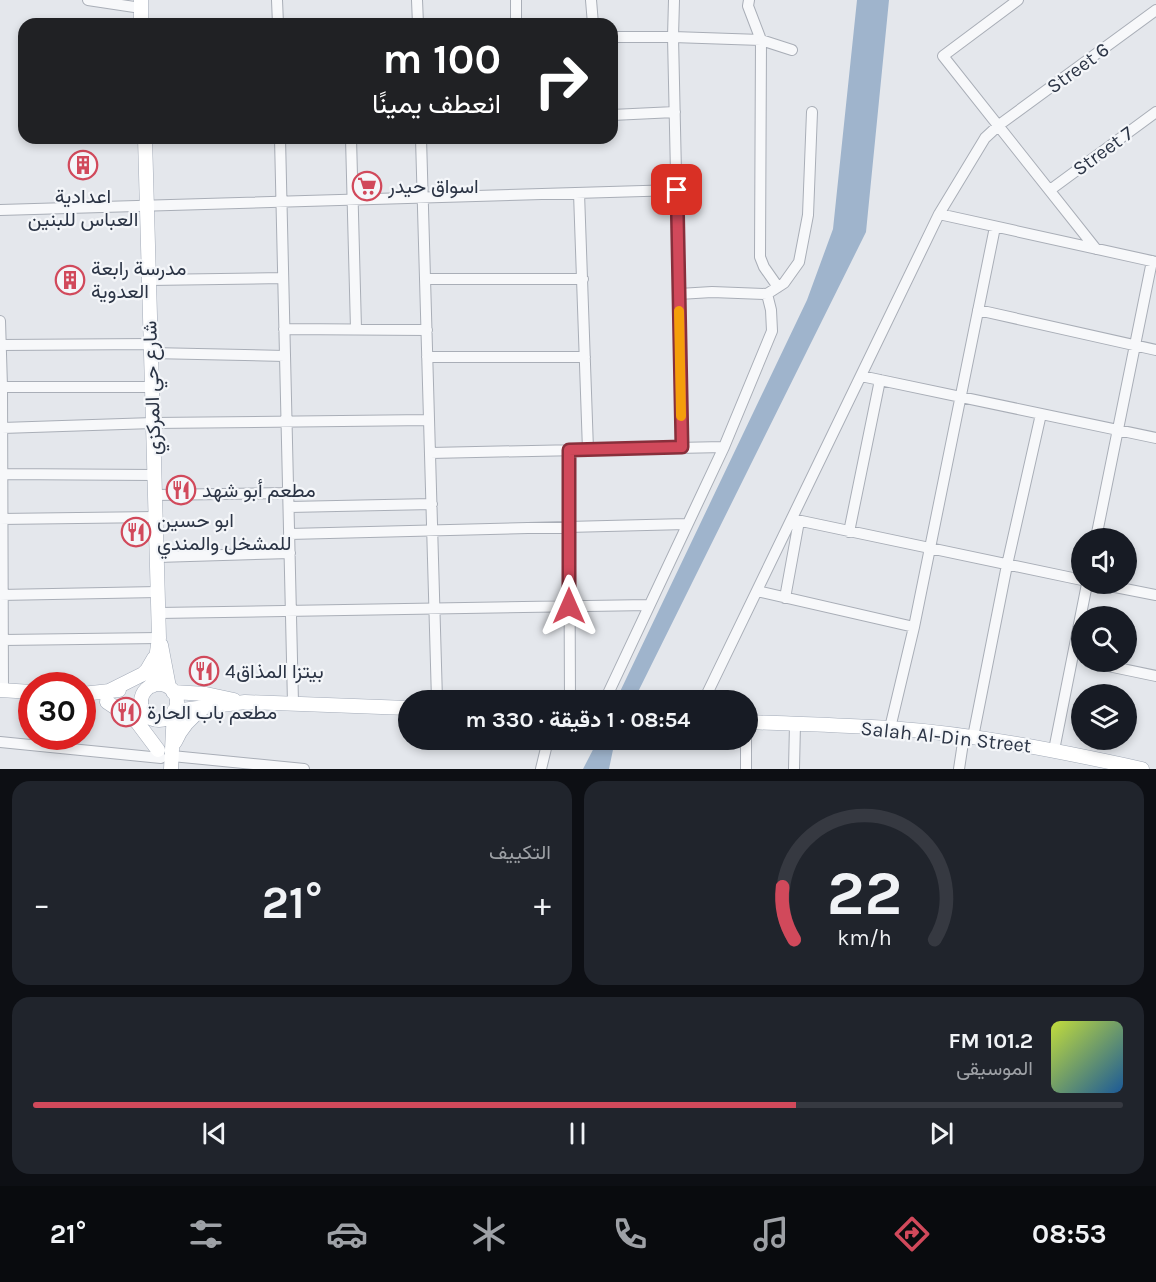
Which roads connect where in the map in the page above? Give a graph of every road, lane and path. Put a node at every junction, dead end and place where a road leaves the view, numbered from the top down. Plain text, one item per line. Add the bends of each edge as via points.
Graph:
1 (88, 0) edge
2 (277, 0) edge
3 (417, 0) edge
4 (516, 0) edge
5 (591, 0) edge
6 (674, 0) edge
7 (749, 0) edge
8 (1018, 0) edge
9 (141, 4) edge
10 (1156, 10) edge
11 (278, 18) edge
12 (418, 18) edge
13 (516, 18) edge
14 (592, 18) edge
15 (674, 37) junction
16 (618, 38) edge
17 (761, 40) junction
18 (792, 50) dead end
19 (675, 112) junction
20 (812, 112) dead end
21 (1156, 112) edge
22 (618, 115) edge
23 (999, 125) junction
24 (145, 144) edge
25 (280, 144) edge
26 (351, 144) edge
27 (421, 144) edge
28 (677, 190) junction
29 (1050, 190) junction
30 (579, 193) junction
31 (423, 197) junction
32 (352, 199) junction
33 (282, 202) junction
34 (147, 206) junction
35 (0, 210) edge
36 (939, 214) junction
37 (995, 227) junction
38 (1096, 249) junction
39 (1154, 262) edge
40 (283, 278) junction
41 (425, 279) junction
42 (583, 279) junction
43 (149, 280) junction
44 (778, 287) junction
45 (679, 294) junction
46 (767, 294) junction
47 (978, 310) junction
48 (0, 321) edge
49 (284, 329) junction
50 (356, 329) junction
51 (427, 330) junction
52 (0, 345) edge
53 (1135, 345) junction
54 (151, 348) junction
55 (1156, 350) edge
56 (285, 356) junction
57 (427, 357) junction
58 (585, 357) junction
59 (861, 376) junction
60 (880, 380) junction
61 (1, 387) edge
62 (152, 387) junction
63 (960, 398) junction
64 (1041, 414) junction
65 (429, 420) junction
66 (286, 422) junction
67 (153, 423) junction
68 (2, 428) junction
69 (1118, 430) junction
70 (1156, 438) edge
71 (682, 447) junction
72 (724, 447) junction
73 (569, 450) junction
74 (588, 450) junction
75 (430, 453) junction
76 (1, 469) edge
77 (154, 475) junction
78 (288, 492) junction
79 (155, 495) junction
80 (432, 504) junction
81 (288, 507) junction
82 (156, 517) junction
83 (1, 519) edge
84 (795, 520) junction
85 (686, 524) junction
86 (569, 527) junction
87 (1098, 528) edge
88 (432, 531) junction
89 (849, 532) junction
90 (289, 534) junction
91 (930, 549) junction
92 (290, 553) junction
93 (157, 556) junction
94 (1007, 564) junction
95 (1071, 578) edge
96 (757, 591) junction
97 (1137, 591) edge
98 (158, 592) junction
99 (1156, 595) edge
100 (1, 596) edge
101 (785, 598) junction
102 (649, 604) junction
103 (569, 606) junction
104 (435, 608) junction
105 (291, 611) junction
106 (158, 613) junction
107 (914, 627) junction
108 (3, 640) junction
109 (160, 649) junction
110 (1074, 672) edge
111 (1137, 672) edge
112 (1156, 676) edge
113 (150, 687) junction
114 (171, 689) junction
115 (2, 690) edge
116 (437, 690) edge
117 (570, 690) edge
118 (609, 690) edge
119 (709, 690) edge
120 (18, 691) edge
121 (193, 693) junction
122 (96, 696) edge
123 (108, 697) junction
124 (245, 702) junction
125 (293, 704) junction
126 (205, 707) junction
127 (398, 708) edge
128 (144, 711) junction
129 (174, 711) junction
130 (758, 722) edge
131 (795, 724) junction
132 (891, 728) junction
133 (968, 737) junction
134 (0, 742) edge
135 (546, 750) edge
136 (747, 750) edge
137 (1054, 750) junction
138 (167, 759) edge
139 (304, 769) edge
140 (541, 769) edge
141 (746, 769) edge
142 (794, 769) edge
143 (959, 769) edge
144 (1143, 769) edge

1 - 9 street
2 - 11 street
3 - 12 street
4 - 13 street
5 - 14 street
6 - 15 street
7 - 17 street
8 - 23 street via 943,56
10 - 23 street, Street 6
15 - 16 street
15 - 17 street
15 - 19 street
17 - 18 street
17 - 44 street via 760,257
19 - 22 street
19 - 28 street
20 - 44 street via 808,215 799,262
21 - 29 street, Street 7
23 - 29 street
23 - 36 street, Street 6 via 985,138
24 - 34 main road, شارع حي المركزي
25 - 33 street
26 - 32 street
27 - 31 street
28 - 30 street
28 - 45 street
29 - 38 street
30 - 31 street
30 - 42 street
31 - 32 street
31 - 41 street
32 - 33 street
32 - 50 street
33 - 34 street
33 - 40 street
34 - 35 street
34 - 43 main road, شارع حي المركزي
36 - 37 street
36 - 59 street, Street 6
37 - 38 street
37 - 47 street
38 - 39 street
39 - 53 street
40 - 43 street
40 - 49 street
41 - 42 street
41 - 51 street
42 - 58 street
43 - 54 main road, شارع حي المركزي
44 - 46 street
45 - 46 street
45 - 71 street
46 - 72 street via 772,332
47 - 53 street
47 - 63 street
48 - 52 street
49 - 50 street
49 - 56 street
50 - 51 street
51 - 57 street
52 - 54 street
52 - 61 street
53 - 55 street
53 - 69 street
54 - 56 street
54 - 62 main road, شارع حي المركزي
56 - 66 street
57 - 58 street
57 - 65 street
58 - 74 street
59 - 60 street
59 - 84 street, Street 6
60 - 63 street
60 - 89 street
61 - 62 street
61 - 68 street
62 - 67 main road, شارع حي المركزي
63 - 64 street
63 - 91 street
64 - 69 street
64 - 94 street
65 - 66 street
65 - 75 street
66 - 67 street
66 - 78 street
67 - 68 street
67 - 77 main road, شارع حي المركزي
68 - 76 street
69 - 70 street
69 - 87 street
71 - 72 street
71 - 74 street
72 - 85 street
73 - 74 street
73 - 75 street
73 - 86 street
75 - 80 street
76 - 77 street
76 - 83 street
77 - 79 main road, شارع حي المركزي
78 - 79 street
78 - 81 street
79 - 82 main road, شارع حي المركزي
80 - 81 street
80 - 88 street
81 - 90 street
82 - 83 street
82 - 93 main road, شارع حي المركزي
83 - 100 street
84 - 89 street
84 - 96 street, Street 6
84 - 101 street
85 - 86 street
85 - 102 street
86 - 88 street
86 - 103 street
88 - 90 street
88 - 104 street
89 - 91 street
90 - 92 street
91 - 94 street
91 - 107 street
92 - 93 street
92 - 105 street
93 - 98 main road, شارع حي المركزي
94 - 95 street
94 - 133 street
96 - 101 street
96 - 119 street, Street 6
97 - 99 street
98 - 100 street
98 - 106 main road, شارع حي المركزي
100 - 108 street
101 - 107 street
102 - 103 street
102 - 118 street
103 - 104 street
103 - 117 street
104 - 105 street
104 - 116 street
105 - 106 street
105 - 125 street
106 - 109 main road, شارع حي المركزي
107 - 132 street
108 - 109 street
108 - 115 street
109 - 113 main road, شارع حي المركزي
109 - 114 main road, شارع حي المركزي
109 - 121 main road via 175,680
109 - 123 main road via 143,674
110 - 137 street
111 - 112 street
113 - 114 main road via 160,684
113 - 123 main road
113 - 128 main road via 141,701
114 - 121 main road
114 - 129 main road via 177,701
115 - 120 main road
121 - 124 main road
122 - 123 main road
123 - 128 main road
123 - 138 main road via 137,722
124 - 125 main road
124 - 126 main road
125 - 127 main road
126 - 129 main road
126 - 138 main road via 183,728
128 - 129 main road via 162,720
128 - 138 main road
129 - 138 main road
130 - 131 main road, Salah Al-Din Street
131 - 132 main road, Salah Al-Din Street
131 - 142 street
132 - 133 main road, Salah Al-Din Street
133 - 137 main road, Salah Al-Din Street
133 - 143 street
134 - 138 street
135 - 140 street
136 - 141 street
137 - 144 main road, Salah Al-Din Street
138 - 139 street

